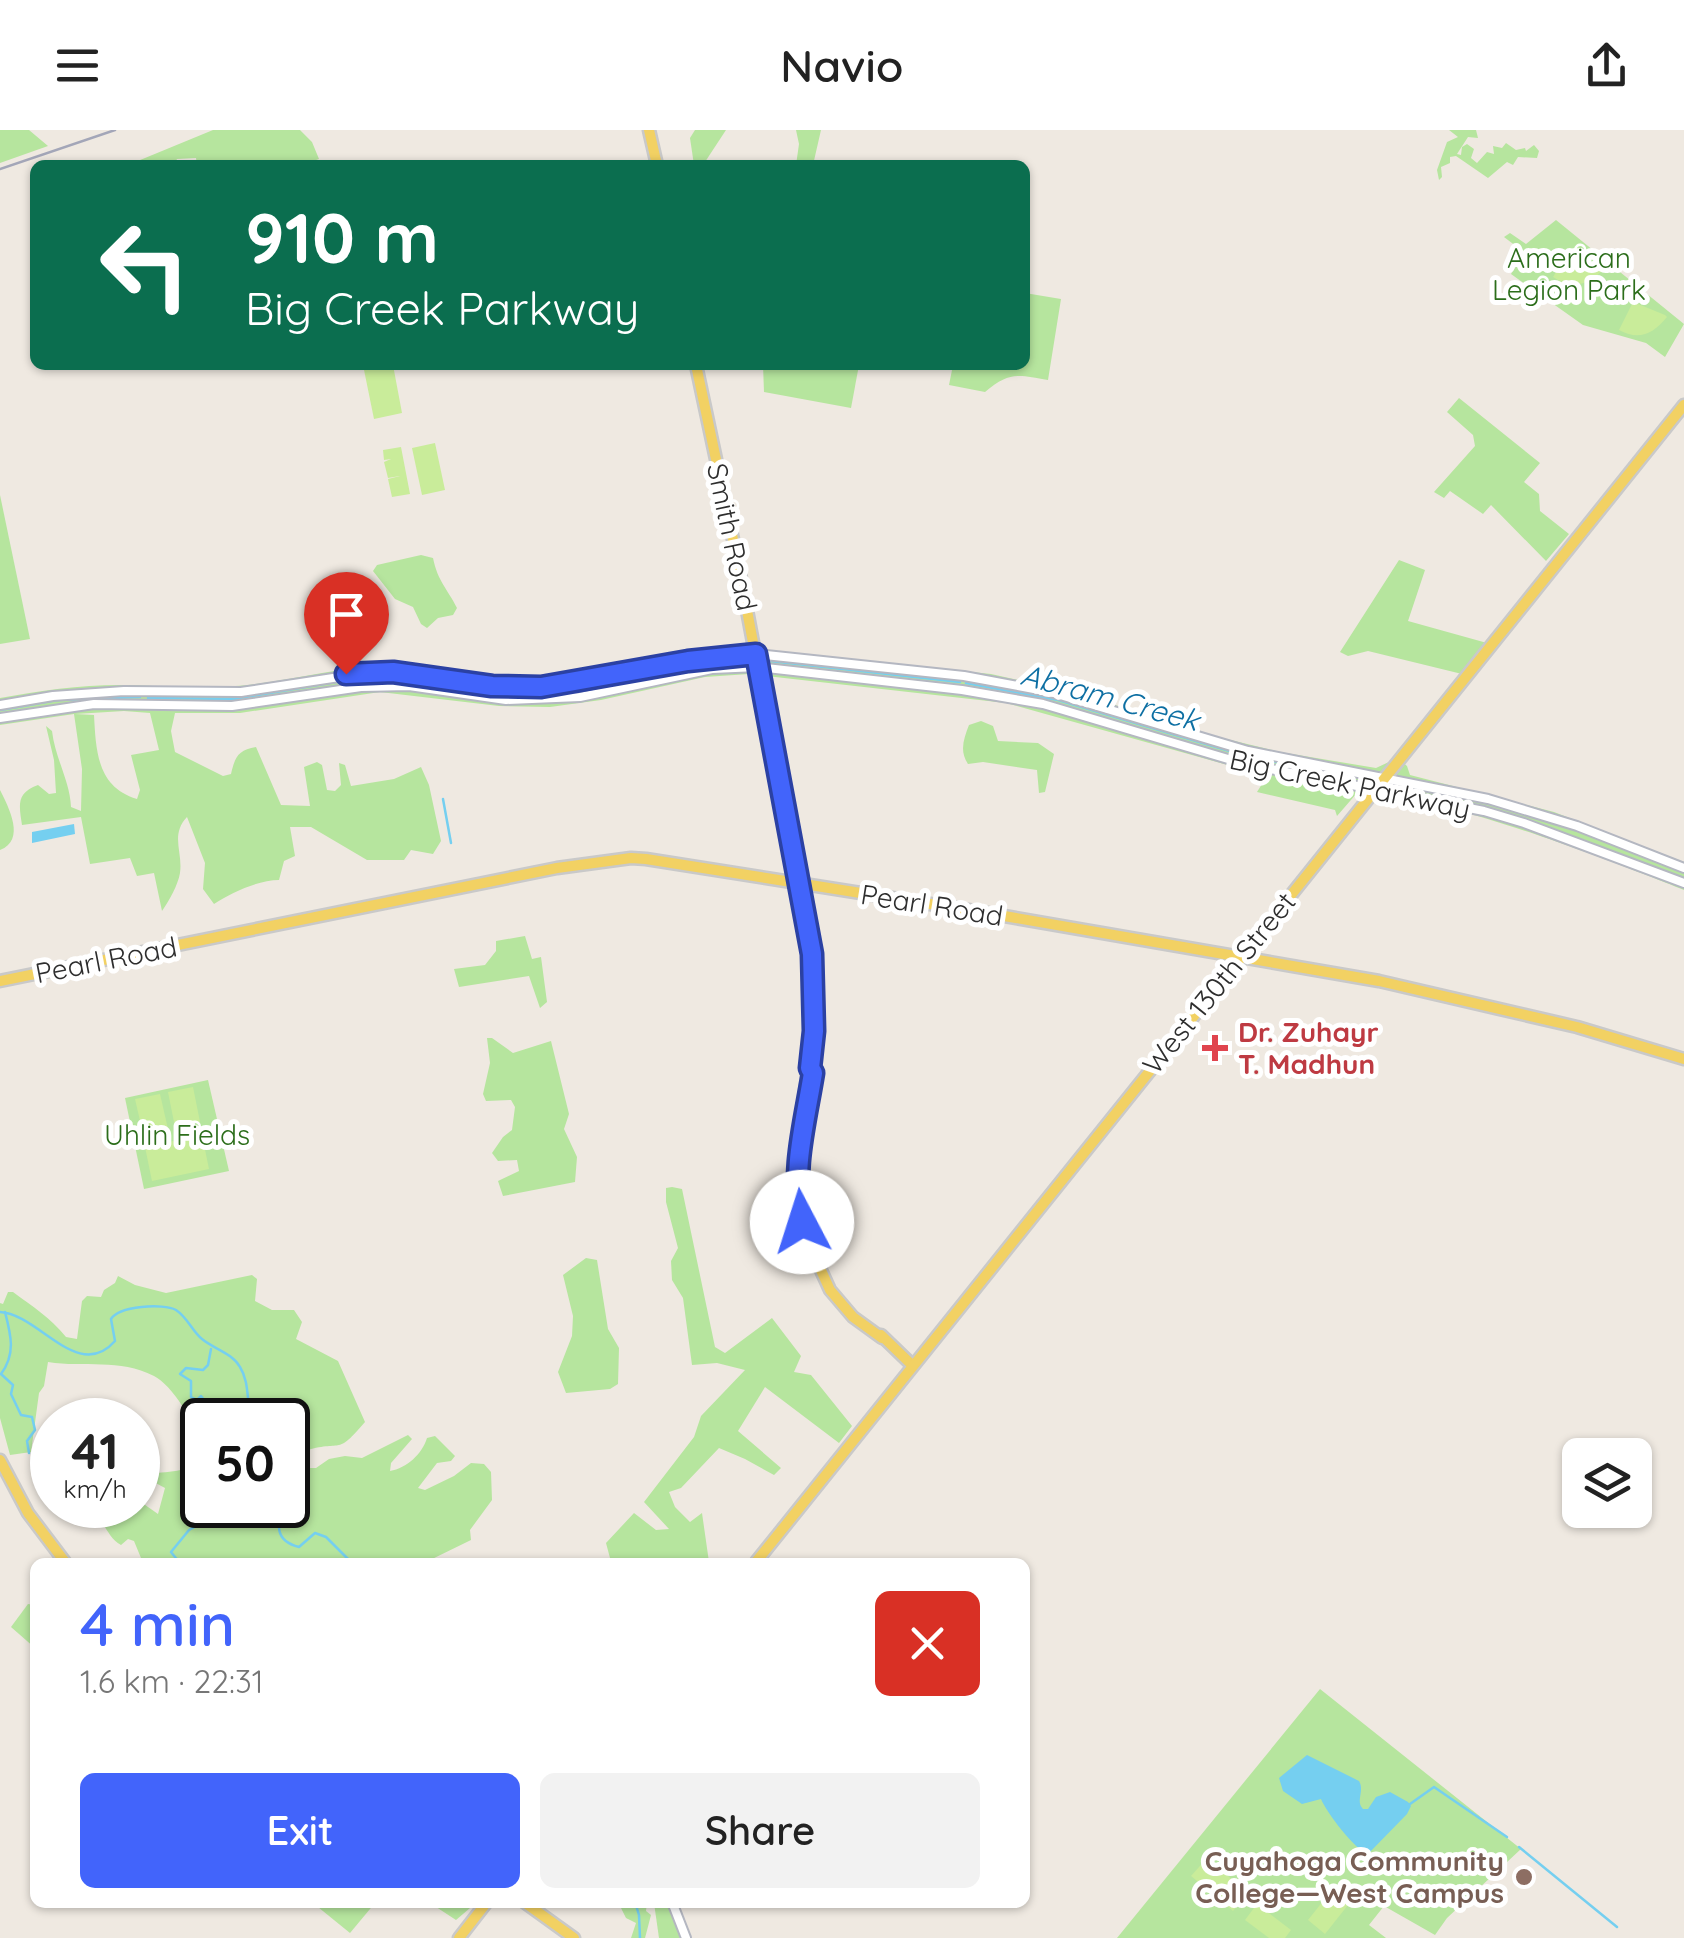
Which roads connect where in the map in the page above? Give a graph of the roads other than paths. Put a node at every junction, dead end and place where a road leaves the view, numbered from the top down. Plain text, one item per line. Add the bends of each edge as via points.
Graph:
1 (649, 130) edge
2 (656, 160) edge
3 (697, 370) edge
4 (1684, 405) edge
5 (756, 654) junction
6 (758, 667) junction
7 (410, 673) junction
8 (408, 686) junction
9 (0, 705) edge
10 (0, 718) edge
11 (1385, 776) junction
12 (1375, 788) junction
13 (1684, 868) edge
14 (1684, 883) edge
15 (801, 884) junction
16 (1240, 956) junction
17 (0, 980) edge
18 (1684, 1059) edge
19 (912, 1366) junction
20 (0, 1460) edge
21 (62, 1558) edge
22 (759, 1558) edge
23 (482, 1908) edge
24 (532, 1908) edge
25 (674, 1908) edge
26 (459, 1938) edge
27 (574, 1938) edge
28 (686, 1938) edge

1 - 2 main road
3 - 5 main road, Smith Road
4 - 11 main road, West 130th Street
5 - 6 main road, Smith Road
5 - 7 street, Big Creek Parkway via 541,687
5 - 11 street, Big Creek Parkway via 1050,692 1248,751
6 - 8 street, Big Creek Parkway via 712,669 580,697 506,700
6 - 12 street, Big Creek Parkway via 1043,704 1227,759
6 - 15 main road, Smith Road
7 - 8 street
7 - 9 street, Big Creek Parkway via 346,674 227,693 124,691
8 - 10 street, Big Creek Parkway via 232,706 94,704
11 - 12 main road, West 130th Street
11 - 13 street, Big Creek Parkway via 1508,805
12 - 14 street, Big Creek Parkway via 1524,822
12 - 16 main road, West 130th Street
15 - 16 main road, Pearl Road
15 - 17 main road, Pearl Road via 646,859 580,864
15 - 19 main road, Smith Road via 814,1031 796,1198 804,1233 830,1284
16 - 18 main road, Pearl Road via 1578,1027
16 - 19 main road, West 130th Street
19 - 22 main road, West 130th Street
20 - 21 main road via 28,1514
23 - 26 main road
24 - 27 main road
25 - 28 street

